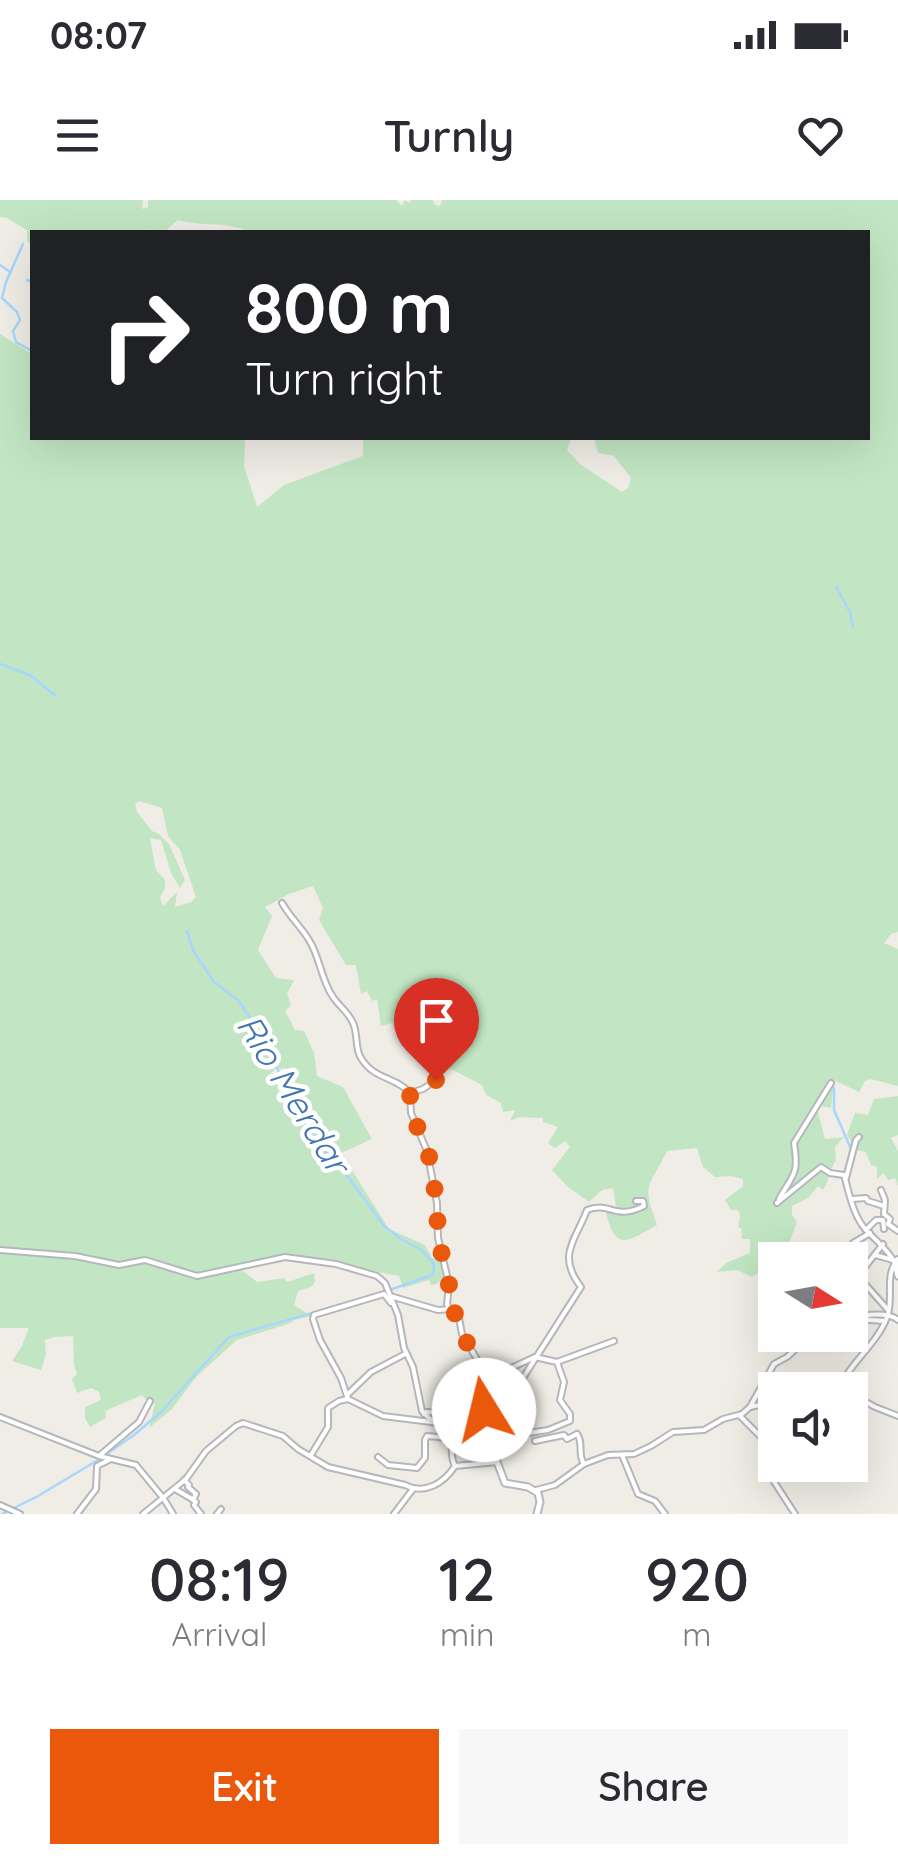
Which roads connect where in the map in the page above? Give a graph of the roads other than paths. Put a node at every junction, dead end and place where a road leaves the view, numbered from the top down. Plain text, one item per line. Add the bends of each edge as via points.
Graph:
1 (282, 903) dead end
2 (436, 1080) dead end
3 (400, 1084) junction
4 (831, 1084) dead end
5 (418, 1090) junction
6 (410, 1093) junction
7 (859, 1138) dead end
8 (846, 1178) junction
9 (880, 1190) dead end
10 (636, 1201) dead end
11 (853, 1202) junction
12 (884, 1206) junction
13 (886, 1227) junction
14 (868, 1231) junction
15 (898, 1232) edge
16 (876, 1238) junction
17 (856, 1242) edge
18 (883, 1244) junction
19 (0, 1250) edge
20 (875, 1255) junction
21 (896, 1261) edge
22 (868, 1264) edge
23 (898, 1276) edge
24 (868, 1290) edge
25 (388, 1292) junction
26 (398, 1297) junction
27 (393, 1304) junction
28 (450, 1309) junction
29 (868, 1316) edge
30 (887, 1316) junction
31 (898, 1320) edge
32 (614, 1341) dead end
33 (792, 1352) edge
34 (406, 1354) junction
35 (534, 1358) junction
36 (557, 1362) junction
37 (849, 1372) edge
38 (492, 1384) junction
39 (348, 1397) junction
40 (150, 1401) dead end
41 (868, 1403) edge
42 (493, 1404) junction
43 (758, 1405) edge
44 (504, 1406) junction
45 (750, 1407) junction
46 (424, 1414) junction
47 (739, 1415) junction
48 (898, 1416) edge
49 (0, 1417) edge
50 (472, 1418) junction
51 (433, 1422) junction
52 (447, 1424) junction
53 (562, 1426) junction
54 (577, 1434) junction
55 (502, 1436) junction
56 (487, 1438) junction
57 (453, 1440) junction
58 (535, 1442) dead end
59 (474, 1444) junction
60 (499, 1453) junction
61 (622, 1455) junction
62 (310, 1456) junction
63 (102, 1457) junction
64 (113, 1458) junction
65 (378, 1458) dead end
66 (497, 1462) junction
67 (584, 1464) junction
68 (455, 1466) junction
69 (184, 1480) junction
70 (413, 1489) junction
71 (174, 1490) junction
72 (536, 1490) junction
73 (164, 1499) junction
74 (192, 1500) junction
75 (0, 1505) edge
76 (16, 1512) edge
77 (77, 1514) edge
78 (143, 1514) edge
79 (172, 1514) edge
80 (201, 1514) edge
81 (394, 1514) edge
82 (536, 1514) edge
83 (665, 1514) edge
84 (795, 1514) edge

1 - 3 street via 354,1024 360,1057 375,1074
2 - 5 street
3 - 5 street
3 - 6 street
4 - 8 street via 794,1143 798,1166 777,1203 822,1167
5 - 6 street
6 - 28 street via 411,1113 428,1150
7 - 8 street
8 - 11 street
9 - 12 street
10 - 35 street via 644,1206 627,1213 588,1210 568,1252 581,1286
11 - 12 street via 866,1198
11 - 14 street
12 - 13 street
13 - 14 street via 876,1220
13 - 15 street
13 - 16 street
14 - 16 street
14 - 17 street
16 - 18 street
18 - 20 street
18 - 21 street
19 - 25 street via 119,1265 148,1261 197,1276 285,1257 374,1275
20 - 21 street
20 - 22 street
21 - 23 street
21 - 30 street
24 - 30 street
25 - 26 street
25 - 27 street
26 - 27 street
26 - 28 street
27 - 34 street
27 - 39 street via 384,1294 313,1316
28 - 38 street via 479,1375
29 - 30 street
30 - 31 street
30 - 37 street
32 - 36 street
33 - 45 street via 774,1364
34 - 39 street via 371,1372
34 - 46 street
35 - 36 street
35 - 38 street via 498,1374
35 - 44 street
36 - 53 street via 564,1382 560,1402 571,1416
38 - 42 street
39 - 51 street via 382,1416
39 - 62 street via 328,1408 327,1429
40 - 63 street via 139,1422
41 - 48 street
42 - 44 street
42 - 50 street
43 - 45 street
44 - 55 street
45 - 47 street
46 - 51 street
46 - 52 street via 446,1413
47 - 61 street via 704,1430 673,1432
47 - 84 street via 763,1439 772,1476
49 - 63 street
50 - 52 street
50 - 56 street via 487,1429
50 - 59 street
51 - 52 street
52 - 57 street
53 - 54 street
53 - 55 street
54 - 58 street
54 - 67 street
55 - 56 street
55 - 60 street
56 - 59 street
57 - 59 street
57 - 65 street via 425,1437 426,1458 417,1468
57 - 68 street
59 - 60 street
60 - 66 street
61 - 67 street
61 - 83 street via 638,1494
62 - 69 street via 283,1436 243,1423 206,1451
62 - 70 street
63 - 64 street
64 - 73 street via 136,1465
64 - 77 street via 97,1466 96,1489
66 - 68 street
66 - 72 street via 505,1483
67 - 72 street
68 - 70 street via 436,1485
69 - 71 street
69 - 74 street via 196,1494
70 - 81 street
71 - 73 street
71 - 74 street
72 - 82 street
73 - 78 street
73 - 79 street
74 - 80 street
75 - 76 street

